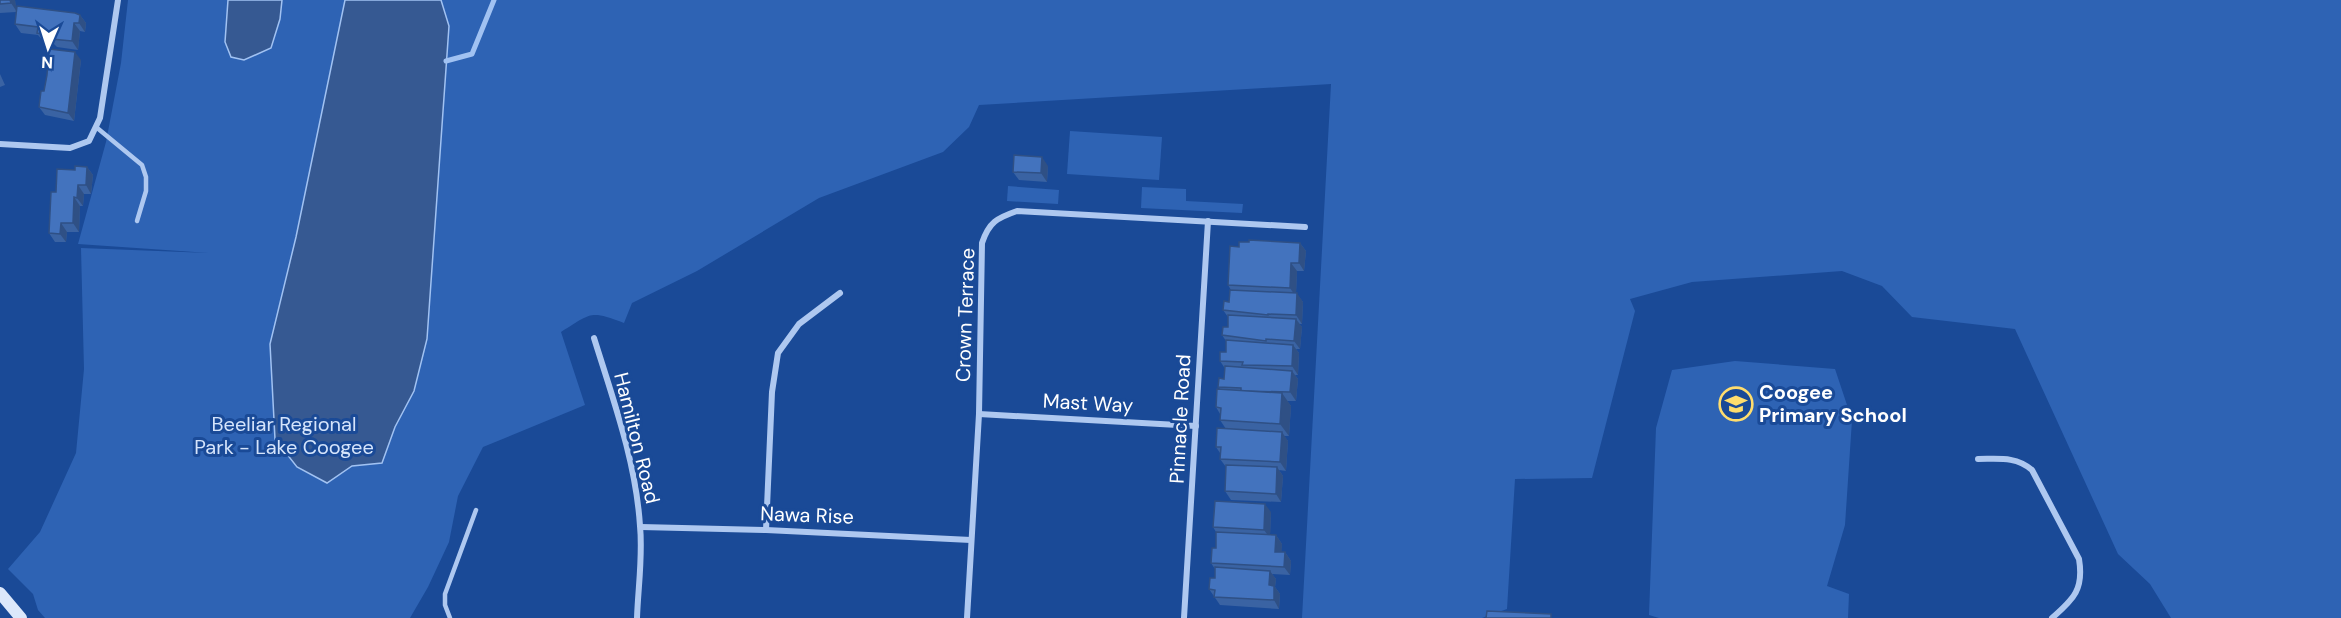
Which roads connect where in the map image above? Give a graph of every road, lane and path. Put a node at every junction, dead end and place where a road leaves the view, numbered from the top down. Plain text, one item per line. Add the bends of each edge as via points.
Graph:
1 (118, 0) edge
2 (96, 127) junction
3 (0, 144) edge
4 (137, 221) dead end
5 (1208, 221) junction
6 (1305, 227) dead end
7 (840, 293) dead end
8 (594, 338) dead end
9 (979, 414) junction
10 (1196, 426) junction
11 (1978, 459) dead end
12 (476, 510) dead end
13 (641, 528) junction
14 (766, 530) junction
15 (971, 540) junction
16 (0, 593) edge
17 (21, 618) edge
18 (450, 618) edge
19 (637, 618) edge
20 (967, 618) edge
21 (1184, 618) edge
22 (2052, 618) edge

1 - 2 street
2 - 3 street via 89,141 70,148
2 - 4 lane via 142,165 146,191
5 - 6 street, Crown Terrace
5 - 9 street, Crown Terrace via 1017,211 998,218 987,229 982,243
5 - 10 street, Pinnacle Road
7 - 14 street via 799,324 778,353 772,392
8 - 13 street, Hamilton Road via 634,479
9 - 10 street, Mast Way
9 - 15 street, Crown Terrace
10 - 21 street, Pinnacle Road
11 - 22 street via 2010,459 2023,462 2032,470 2079,559 2079,587
12 - 18 lane via 445,594
13 - 14 street, Nawa Rise
13 - 19 street, Hamilton Road
14 - 15 street, Nawa Rise
15 - 20 street, Crown Terrace
16 - 17 main road

